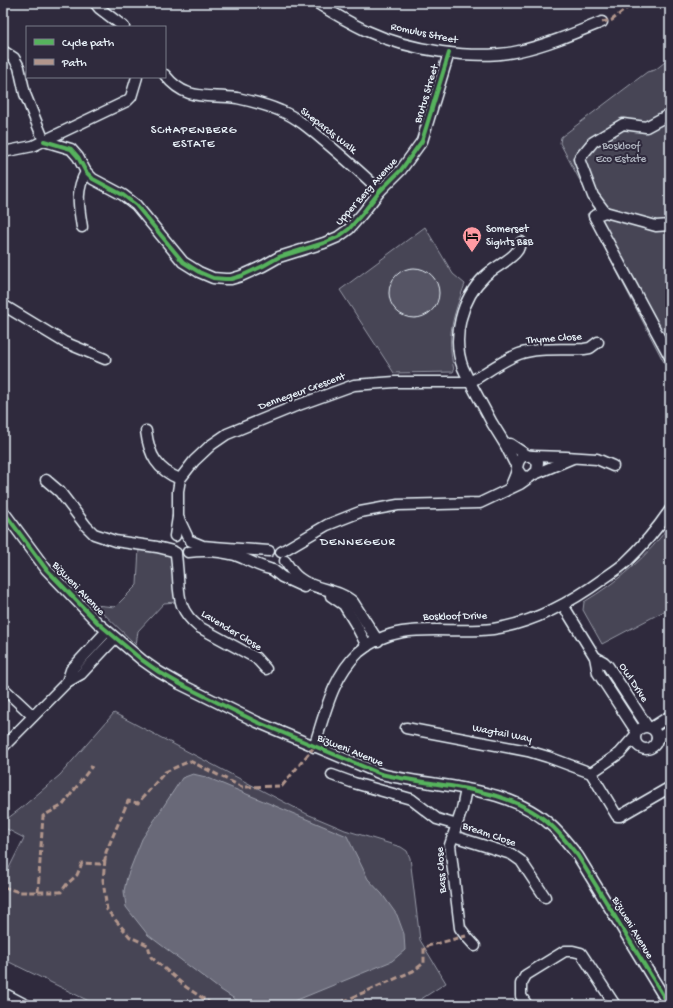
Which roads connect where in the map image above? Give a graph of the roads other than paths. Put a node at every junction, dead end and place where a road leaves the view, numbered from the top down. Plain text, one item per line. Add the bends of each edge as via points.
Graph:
1 (95, 3) edge
2 (317, 3) edge
3 (602, 22) dead end
4 (123, 26) edge
5 (3, 51) edge
6 (449, 53) junction
7 (166, 76) edge
8 (136, 78) edge
9 (670, 114) edge
10 (44, 141) junction
11 (422, 141) joint
12 (3, 152) edge
13 (86, 172) junction
14 (380, 192) junction
15 (605, 212) junction
16 (670, 225) edge
17 (82, 227) dead end
18 (521, 242) dead end
19 (3, 305) edge
20 (598, 342) dead end
21 (670, 358) edge
22 (105, 359) dead end
23 (470, 382) junction
24 (146, 431) dead end
25 (505, 444) junction
26 (530, 456) junction
27 (575, 458) junction
28 (613, 466) dead end
29 (517, 467) junction
30 (533, 476) junction
31 (180, 479) junction
32 (46, 480) dead end
33 (510, 488) junction
34 (670, 510) edge
35 (3, 511) edge
36 (178, 517) junction
37 (189, 538) junction
38 (178, 548) junction
39 (269, 551) junction
40 (283, 556) junction
41 (271, 569) junction
42 (347, 602) junction
43 (563, 605) junction
44 (359, 621) junction
45 (111, 634) junction
46 (378, 641) junction
47 (367, 646) junction
48 (595, 657) junction
49 (266, 669) dead end
50 (3, 688) edge
51 (33, 716) junction
52 (670, 716) edge
53 (649, 727) junction
54 (406, 728) dead end
55 (670, 730) edge
56 (635, 734) junction
57 (657, 739) junction
58 (3, 747) edge
59 (314, 747) junction
60 (640, 748) junction
61 (620, 753) junction
62 (591, 774) junction
63 (332, 775) dead end
64 (466, 789) junction
65 (667, 789) dead end
66 (457, 825) junction
67 (453, 836) junction
68 (545, 897) dead end
69 (475, 946) dead end
70 (3, 993) edge
71 (26, 1005) edge
72 (527, 1005) edge
73 (615, 1005) edge
74 (669, 1005) edge

1 - 4 street
2 - 6 street, Romulus Street via 374,34
3 - 6 street, Romulus Street via 551,42 518,51 493,54
5 - 10 street via 14,58 19,67 25,94
6 - 11 street, Brutus Street
7 - 14 street, Shepards Walk via 172,84 194,95 238,98 282,111 317,135
8 - 10 street via 131,97 127,101
9 - 15 street via 646,127 623,124 592,142 579,159 593,196
10 - 12 street
10 - 13 street, Upper Berg Avenue via 71,149 78,156
11 - 14 street, Upper Berg Avenue via 401,170
13 - 14 street, Upper Berg Avenue via 93,179 136,204 183,262 213,278 225,279 242,276 280,257 338,237
13 - 17 street via 80,182 79,193
15 - 16 street via 656,226
15 - 21 street via 594,216
18 - 23 street via 517,252 486,275 472,290 464,310 459,326 458,345 462,367
19 - 22 street via 64,342
20 - 23 street, Thyme Close via 584,349 540,350 519,354
23 - 25 street
23 - 31 street, Dennegeur Crescent via 354,385 227,434 210,445
24 - 31 street via 147,443 154,458 162,469
25 - 26 street via 510,444
25 - 29 street
26 - 27 street
26 - 29 street via 520,458
26 - 30 street via 538,462 537,471
27 - 28 street via 601,460
27 - 30 street
29 - 30 street via 522,476
29 - 33 street
30 - 33 street
31 - 36 street
32 - 38 street via 60,492 94,534 115,542
33 - 40 street via 480,503 398,505 360,512 327,525
34 - 43 street, Boskloof Drive via 624,564 583,594
35 - 45 street, Bizweni Avenue via 46,569
36 - 37 street
36 - 38 street
37 - 38 street via 181,534
37 - 38 street via 192,547
37 - 39 street via 203,546
38 - 41 street via 235,555
38 - 49 street, Lavender Close via 178,594 184,612 199,627 256,658
39 - 40 street via 275,549
39 - 41 street via 264,560
40 - 41 street via 282,567
40 - 42 street via 294,574 307,584 339,594
41 - 42 street via 307,588
42 - 44 street
43 - 46 street, Boskloof Drive via 516,624 493,629 404,631
43 - 48 street, Owl Drive
44 - 46 street
44 - 47 street
45 - 51 street via 71,670 67,682
45 - 59 street, Bizweni Avenue via 159,672 257,722
46 - 47 street, Boskloof Drive
47 - 59 street, Boskloof Drive via 340,674
48 - 53 street, Owl Drive via 608,666
48 - 56 street, Owl Drive via 598,673
50 - 51 street
51 - 58 street
52 - 53 street
53 - 56 street via 639,728
53 - 57 street via 655,732
54 - 62 street, Wagtail Way via 528,750
55 - 57 street
56 - 60 street via 636,744
56 - 61 street
57 - 60 street via 652,748
59 - 64 street, Bizweni Avenue via 381,774
60 - 61 street
61 - 62 street
62 - 65 street via 616,814 620,816
63 - 66 street via 411,799 437,819
64 - 66 street, Bass Close
64 - 74 street, Bizweni Avenue via 494,794 532,812 553,827 582,863
66 - 67 street, Bass Close
67 - 68 street, Bream Close via 511,854 521,861
67 - 69 street, Bass Close via 450,845 458,920 460,928
70 - 71 street
72 - 73 street via 521,996 521,984 526,975 565,951 573,951 581,953

